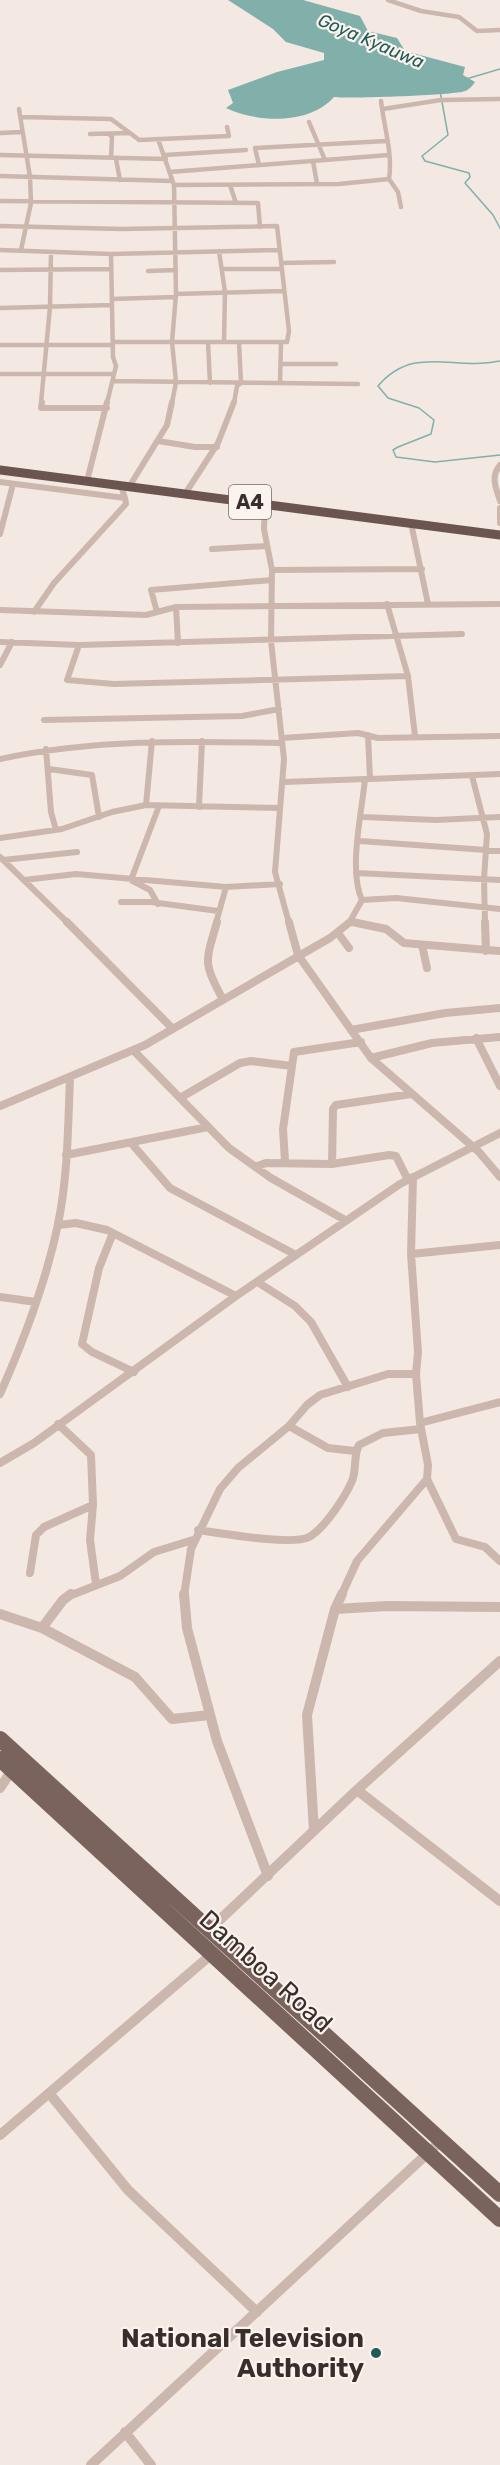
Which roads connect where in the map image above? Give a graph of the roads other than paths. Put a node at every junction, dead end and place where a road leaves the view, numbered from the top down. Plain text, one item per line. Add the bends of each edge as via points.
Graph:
1 (388, 0) edge
2 (500, 30) edge
3 (500, 99) edge
4 (381, 101) dead end
5 (19, 109) dead end
6 (383, 109) junction
7 (21, 117) junction
8 (309, 122) dead end
9 (226, 127) dead end
10 (22, 132) junction
11 (0, 133) edge
12 (130, 133) junction
13 (90, 134) dead end
14 (109, 134) junction
15 (158, 139) junction
16 (386, 141) junction
17 (318, 144) junction
18 (246, 150) dead end
19 (0, 155) edge
20 (25, 155) junction
21 (389, 155) junction
22 (166, 157) junction
23 (114, 158) junction
24 (325, 160) junction
25 (313, 161) junction
26 (259, 165) junction
27 (170, 172) junction
28 (0, 177) edge
29 (30, 177) junction
30 (389, 179) junction
31 (120, 180) junction
32 (317, 184) junction
33 (174, 185) junction
34 (230, 185) junction
35 (0, 201) edge
36 (30, 201) junction
37 (172, 203) junction
38 (236, 203) junction
39 (401, 207) dead end
40 (28, 225) junction
41 (0, 226) edge
42 (260, 227) junction
43 (175, 229) junction
44 (0, 250) edge
45 (21, 250) junction
46 (278, 250) junction
47 (219, 251) junction
48 (51, 252) junction
49 (177, 252) junction
50 (111, 254) junction
51 (334, 262) dead end
52 (282, 266) junction
53 (111, 268) junction
54 (52, 269) junction
55 (222, 269) junction
56 (0, 270) edge
57 (176, 270) junction
58 (148, 271) dead end
59 (284, 291) junction
60 (225, 292) junction
61 (176, 295) junction
62 (112, 302) junction
63 (50, 306) junction
64 (0, 308) edge
65 (172, 342) junction
66 (208, 342) junction
67 (224, 342) junction
68 (239, 342) junction
69 (113, 343) junction
70 (281, 343) junction
71 (0, 345) edge
72 (46, 346) junction
73 (282, 364) junction
74 (336, 364) dead end
75 (0, 374) edge
76 (43, 375) junction
77 (114, 378) junction
78 (176, 382) junction
79 (280, 382) junction
80 (210, 383) junction
81 (241, 383) junction
82 (358, 384) dead end
83 (107, 408) junction
84 (158, 441) junction
85 (217, 447) junction
86 (500, 465) edge
87 (0, 470) edge
88 (87, 481) junction
89 (0, 483) edge
90 (13, 484) junction
91 (125, 487) junction
92 (185, 494) junction
93 (125, 498) junction
94 (500, 501) edge
95 (265, 504) junction
96 (500, 508) edge
97 (411, 523) junction
98 (500, 523) edge
99 (0, 534) edge
100 (500, 535) edge
101 (267, 546) junction
102 (212, 549) dead end
103 (422, 569) junction
104 (272, 570) junction
105 (272, 580) junction
106 (273, 604) junction
107 (387, 604) junction
108 (428, 604) junction
109 (500, 604) edge
110 (176, 607) junction
111 (0, 610) edge
112 (34, 612) junction
113 (157, 612) junction
114 (462, 634) dead end
115 (397, 635) junction
116 (271, 641) junction
117 (0, 642) edge
118 (12, 642) junction
119 (178, 643) junction
120 (79, 645) junction
121 (0, 664) edge
122 (408, 676) junction
123 (274, 680) junction
124 (279, 709) junction
125 (44, 720) dead end
126 (368, 735) junction
127 (415, 736) junction
128 (500, 736) edge
129 (152, 741) junction
130 (202, 741) junction
131 (282, 741) junction
132 (46, 749) junction
133 (0, 759) edge
134 (49, 770) junction
135 (500, 774) edge
136 (472, 776) junction
137 (367, 779) junction
138 (284, 782) junction
139 (146, 805) junction
140 (159, 806) junction
141 (199, 807) junction
142 (280, 808) junction
143 (99, 817) junction
144 (363, 817) junction
145 (482, 817) junction
146 (500, 817) edge
147 (56, 830) junction
148 (0, 838) edge
149 (360, 841) junction
150 (486, 851) junction
151 (500, 851) edge
152 (77, 852) dead end
153 (2, 859) edge
154 (356, 873) junction
155 (484, 879) junction
156 (24, 880) junction
157 (131, 880) junction
158 (500, 880) edge
159 (280, 884) junction
160 (225, 887) junction
161 (362, 900) junction
162 (121, 902) dead end
163 (158, 904) junction
164 (485, 908) junction
165 (500, 909) edge
166 (218, 911) junction
167 (352, 922) junction
168 (338, 933) junction
169 (422, 945) junction
170 (349, 948) dead end
171 (486, 951) junction
172 (500, 951) edge
173 (298, 956) junction
174 (427, 968) dead end
175 (223, 1000) junction
176 (500, 1008) edge
177 (173, 1029) junction
178 (351, 1030) junction
179 (500, 1037) edge
180 (476, 1038) junction
181 (361, 1042) junction
182 (133, 1050) junction
183 (371, 1058) junction
184 (292, 1066) junction
185 (70, 1077) junction
186 (500, 1086) edge
187 (411, 1094) junction
188 (180, 1098) junction
189 (0, 1106) edge
190 (208, 1127) junction
191 (500, 1133) edge
192 (132, 1144) junction
193 (471, 1148) junction
194 (66, 1155) junction
195 (285, 1161) junction
196 (332, 1164) junction
197 (255, 1167) junction
198 (500, 1176) edge
199 (411, 1179) junction
200 (345, 1220) junction
201 (58, 1225) junction
202 (114, 1233) junction
203 (500, 1245) edge
204 (411, 1254) junction
205 (296, 1255) junction
206 (259, 1283) junction
207 (236, 1296) junction
208 (0, 1297) edge
209 (36, 1302) junction
210 (134, 1372) junction
211 (416, 1374) junction
212 (4, 1379) edge
213 (348, 1387) junction
214 (0, 1394) edge
215 (500, 1402) edge
216 (58, 1424) junction
217 (289, 1426) junction
218 (421, 1426) junction
219 (355, 1451) junction
220 (0, 1463) edge
221 (427, 1479) junction
222 (93, 1505) junction
223 (198, 1530) junction
224 (194, 1540) junction
225 (500, 1561) edge
226 (30, 1573) dead end
227 (96, 1584) junction
228 (500, 1607) edge
229 (335, 1609) junction
230 (0, 1614) edge
231 (42, 1628) junction
232 (500, 1661) edge
233 (210, 1715) junction
234 (0, 1739) edge
235 (0, 1759) edge
236 (12, 1770) junction
237 (0, 1788) edge
238 (357, 1790) junction
239 (314, 1831) junction
240 (268, 1876) junction
241 (500, 1901) edge
242 (209, 1930) junction
243 (212, 1954) junction
244 (49, 2093) junction
245 (0, 2134) edge
246 (442, 2140) junction
247 (429, 2153) junction
248 (500, 2194) edge
249 (500, 2219) edge
250 (256, 2312) junction
251 (125, 2432) junction
252 (90, 2465) edge
253 (151, 2465) edge

1 - 2 street via 422,12 449,13 471,23 477,31
3 - 6 street via 441,100
4 - 6 street
5 - 7 street
6 - 16 street
7 - 10 street
7 - 12 street via 111,119
8 - 17 street
9 - 15 street via 229,136
10 - 11 street
10 - 20 street
12 - 14 street
12 - 15 street via 139,140
13 - 14 street
14 - 23 street
15 - 22 street
16 - 17 street
16 - 21 street
17 - 24 street
17 - 26 street via 255,148
18 - 22 street
19 - 20 street
20 - 23 street
20 - 29 street
21 - 24 street
21 - 30 street
22 - 23 street
22 - 27 street
23 - 31 street
24 - 25 street
25 - 26 street
25 - 32 street
26 - 27 street
27 - 31 street via 172,181
27 - 33 street
28 - 29 street
29 - 31 street
29 - 36 street
30 - 32 street
30 - 39 street via 396,185
32 - 34 street
33 - 34 street
33 - 37 street
34 - 38 street
35 - 36 street
36 - 37 street
36 - 40 street
37 - 38 street
37 - 43 street
38 - 42 street via 258,203
40 - 41 street
40 - 43 street
40 - 45 street
42 - 43 street
42 - 46 street via 277,226
43 - 49 street
44 - 45 street
45 - 48 street
46 - 47 street
46 - 52 street
47 - 49 street
47 - 55 street
48 - 50 street
48 - 54 street
49 - 50 street
49 - 57 street
50 - 53 street
51 - 52 street
52 - 55 street
52 - 59 street
53 - 54 street
53 - 62 street
54 - 56 street
54 - 63 street
55 - 60 street
57 - 58 street
57 - 61 street
59 - 60 street
59 - 70 street via 289,331 287,342
60 - 61 street
60 - 67 street
61 - 62 street
61 - 65 street
62 - 63 street
62 - 69 street
63 - 64 street
63 - 72 street
65 - 66 street
65 - 69 street
65 - 78 street
66 - 67 street
66 - 80 street
67 - 68 street
68 - 70 street
68 - 81 street
69 - 72 street
69 - 77 street
70 - 73 street
71 - 72 street
72 - 76 street
73 - 74 street
73 - 79 street
75 - 76 street
76 - 77 street
76 - 83 street via 41,408
77 - 78 street
77 - 83 street
78 - 80 street
78 - 84 street via 167,425
79 - 81 street
79 - 82 street
80 - 81 street
81 - 85 street
83 - 88 street
84 - 85 street
84 - 91 street
85 - 92 street
86 - 94 street via 494,483
87 - 88 highway, A4
88 - 91 highway, A4
89 - 90 street
90 - 93 street
90 - 99 street
91 - 92 highway, A4
91 - 93 street
92 - 95 highway, A4
93 - 112 street via 126,504 109,526 65,570
95 - 97 highway, A4
95 - 101 street
96 - 98 street
97 - 100 highway, A4
97 - 103 street
101 - 102 street
101 - 104 street
103 - 104 street
103 - 108 street
104 - 105 street
105 - 106 street
105 - 113 street via 151,590
106 - 107 street
106 - 110 street
106 - 116 street
107 - 108 street
107 - 115 street
108 - 109 street
110 - 113 street
110 - 119 street
111 - 112 street
112 - 113 street
114 - 115 street
115 - 116 street
115 - 122 street
116 - 119 street
116 - 123 street
117 - 118 street
118 - 120 street
118 - 121 street
119 - 120 street
120 - 123 street via 67,680 114,684
122 - 123 street
122 - 127 street
123 - 124 street
124 - 125 street via 242,717
124 - 131 street
126 - 127 street
126 - 131 street
126 - 137 street
127 - 128 street
129 - 130 street
129 - 132 street
129 - 139 street
130 - 131 street
130 - 141 street
131 - 138 street
132 - 133 street
132 - 134 street
134 - 143 street via 90,772 97,787 94,808
134 - 147 street via 48,793
135 - 136 street
136 - 137 street
136 - 145 street
137 - 138 street
137 - 144 street
138 - 142 street
139 - 140 street
139 - 143 street
140 - 141 street
140 - 157 street
141 - 142 street
142 - 159 street via 274,861
143 - 147 street
144 - 145 street
144 - 149 street
145 - 146 street
145 - 150 street
147 - 148 street
149 - 150 street
149 - 154 street
150 - 151 street
150 - 155 street
152 - 153 street
153 - 156 street
154 - 155 street
154 - 161 street via 356,891
155 - 158 street
155 - 164 street
156 - 157 street via 76,874
156 - 177 street
157 - 160 street
157 - 163 street via 150,890
159 - 160 street
159 - 173 street
160 - 166 street
161 - 164 street via 396,898
161 - 167 street
162 - 163 street
163 - 166 street
164 - 165 street
164 - 171 street
166 - 175 street via 207,968
167 - 168 street
167 - 169 street via 387,929 404,943
168 - 170 street
168 - 173 street
169 - 171 street
169 - 174 street
171 - 172 street
173 - 175 street
173 - 178 street
175 - 177 street
176 - 178 street
177 - 182 street
178 - 181 street
179 - 180 street
180 - 183 street via 432,1043
180 - 186 street
181 - 183 street
181 - 184 street via 294,1052
182 - 185 street
182 - 188 street
183 - 187 street
184 - 188 street via 240,1063
184 - 195 street via 283,1129
185 - 189 street
185 - 194 street
187 - 193 street
187 - 196 street via 336,1105
188 - 190 street
190 - 192 street
190 - 197 street
191 - 193 street
192 - 194 street
192 - 205 street via 170,1188
193 - 198 street
193 - 199 street
194 - 201 street
195 - 196 street
195 - 197 street
196 - 199 street via 396,1156
197 - 200 street
199 - 200 street
199 - 204 street
200 - 205 street
201 - 202 street via 85,1224
201 - 209 street
202 - 207 street
202 - 210 street via 99,1268 82,1344
203 - 204 street
204 - 211 street
205 - 206 street
206 - 207 street
206 - 213 street via 295,1306 311,1322
207 - 210 street
208 - 209 street
209 - 212 street
210 - 216 street
211 - 213 street via 388,1374
211 - 218 street
212 - 214 street
213 - 217 street via 320,1395
215 - 218 street
216 - 220 street
216 - 222 street via 91,1455
217 - 219 street via 328,1448
217 - 223 street via 238,1468 220,1489
218 - 219 street via 362,1442
218 - 221 street
219 - 223 street via 355,1472 344,1498 309,1537 286,1540
221 - 225 street via 456,1539 485,1547
221 - 229 street via 357,1561
222 - 226 street via 44,1527 36,1535
222 - 227 street via 90,1540
223 - 224 street
224 - 227 street via 154,1552 120,1576
224 - 233 street via 184,1596 187,1628
227 - 231 street via 63,1599
228 - 229 street
229 - 239 street via 307,1715
230 - 231 street
231 - 233 street via 135,1677 172,1719
232 - 238 street
233 - 240 street
234 - 242 main road, Damboa Road
235 - 236 main road, Damboa Road
236 - 237 street
236 - 243 main road, Damboa Road
238 - 239 street
238 - 241 street
239 - 240 street
240 - 242 street
242 - 246 main road, Damboa Road
243 - 244 street
243 - 247 main road, Damboa Road
244 - 245 street
244 - 250 street via 128,2190
246 - 247 street
246 - 248 main road, Damboa Road
247 - 249 main road, Damboa Road
247 - 250 street
250 - 251 street
251 - 252 street
251 - 253 street

